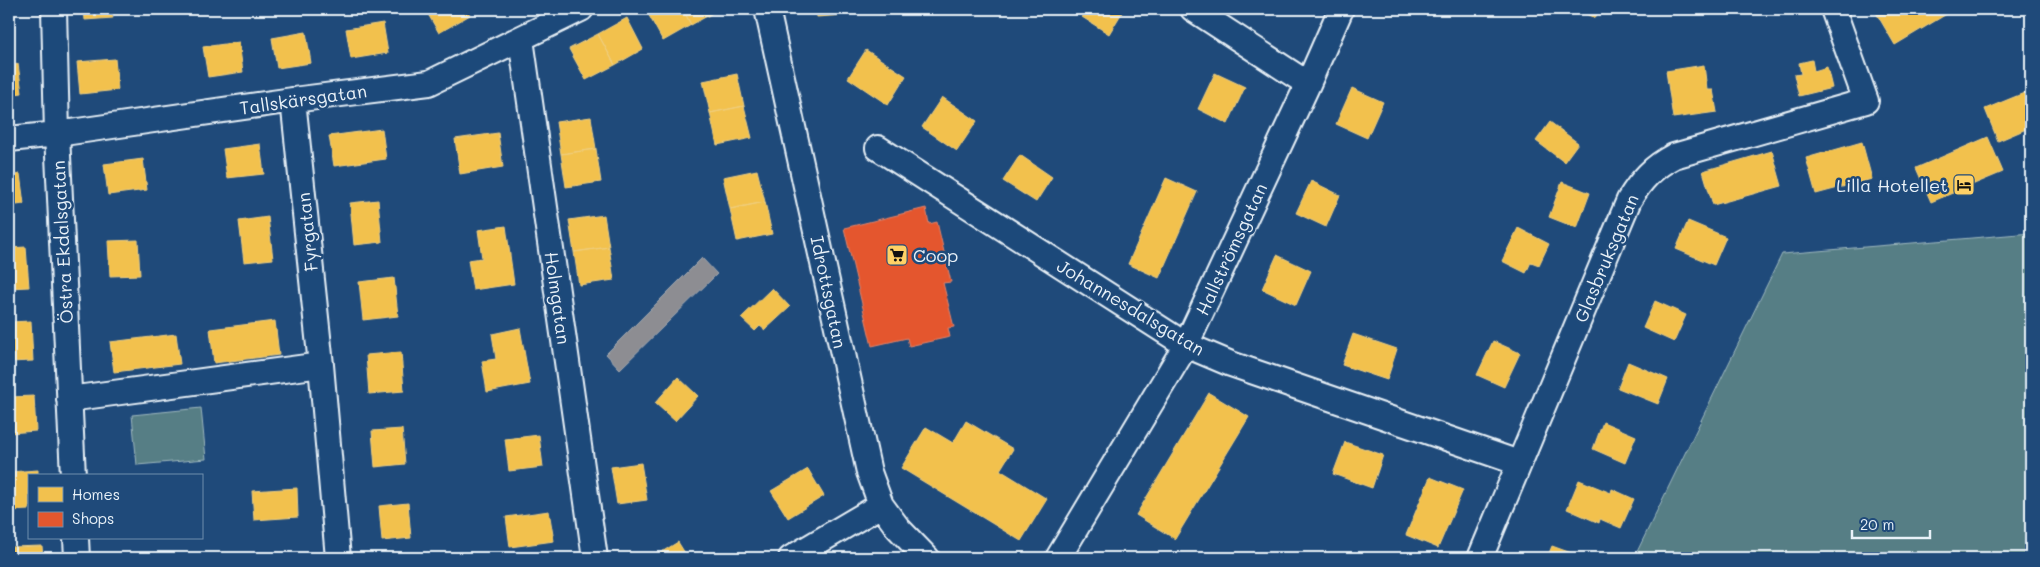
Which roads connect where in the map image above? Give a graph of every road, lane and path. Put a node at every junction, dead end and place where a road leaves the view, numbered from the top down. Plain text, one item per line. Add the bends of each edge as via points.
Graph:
1 (54, 9) edge
2 (581, 9) edge
3 (767, 9) edge
4 (1193, 9) edge
5 (1341, 9) edge
6 (1833, 9) edge
7 (521, 38) junction
8 (1308, 84) junction
9 (293, 100) junction
10 (57, 134) junction
11 (9, 140) edge
12 (878, 148) dead end
13 (1186, 345) junction
14 (321, 365) junction
15 (69, 399) junction
16 (1519, 463) junction
17 (73, 474) edge
18 (881, 505) junction
19 (76, 540) edge
20 (77, 558) edge
21 (338, 558) edge
22 (595, 558) edge
23 (790, 558) edge
24 (927, 558) edge
25 (1058, 558) edge
26 (1480, 558) edge

1 - 10 street, Östra Ekdalsgatan
2 - 7 street, Tallskärsgatan
3 - 18 street, Idrottsgatan via 869,472
4 - 8 street
5 - 8 street, Hallströmsgatan
6 - 16 street, Glasbruksgatan via 1866,101 1674,156 1648,172 1629,200
7 - 9 street, Tallskärsgatan via 429,83
7 - 22 street, Holmgatan
8 - 13 street, Hallströmsgatan
9 - 10 street, Tallskärsgatan
9 - 14 street, Fyrgatan
10 - 11 street, Tallskärsgatan
10 - 15 street, Östra Ekdalsgatan
12 - 13 street, Johannesdalsgatan
13 - 16 street, Johannesdalsgatan via 1231,364
13 - 25 street, Hallströmsgatan
14 - 15 street
14 - 21 street, Fyrgatan
15 - 17 street, Östra Ekdalsgatan
16 - 26 street, Glasbruksgatan
18 - 23 street
18 - 24 street, Idrottsgatan
19 - 20 street

